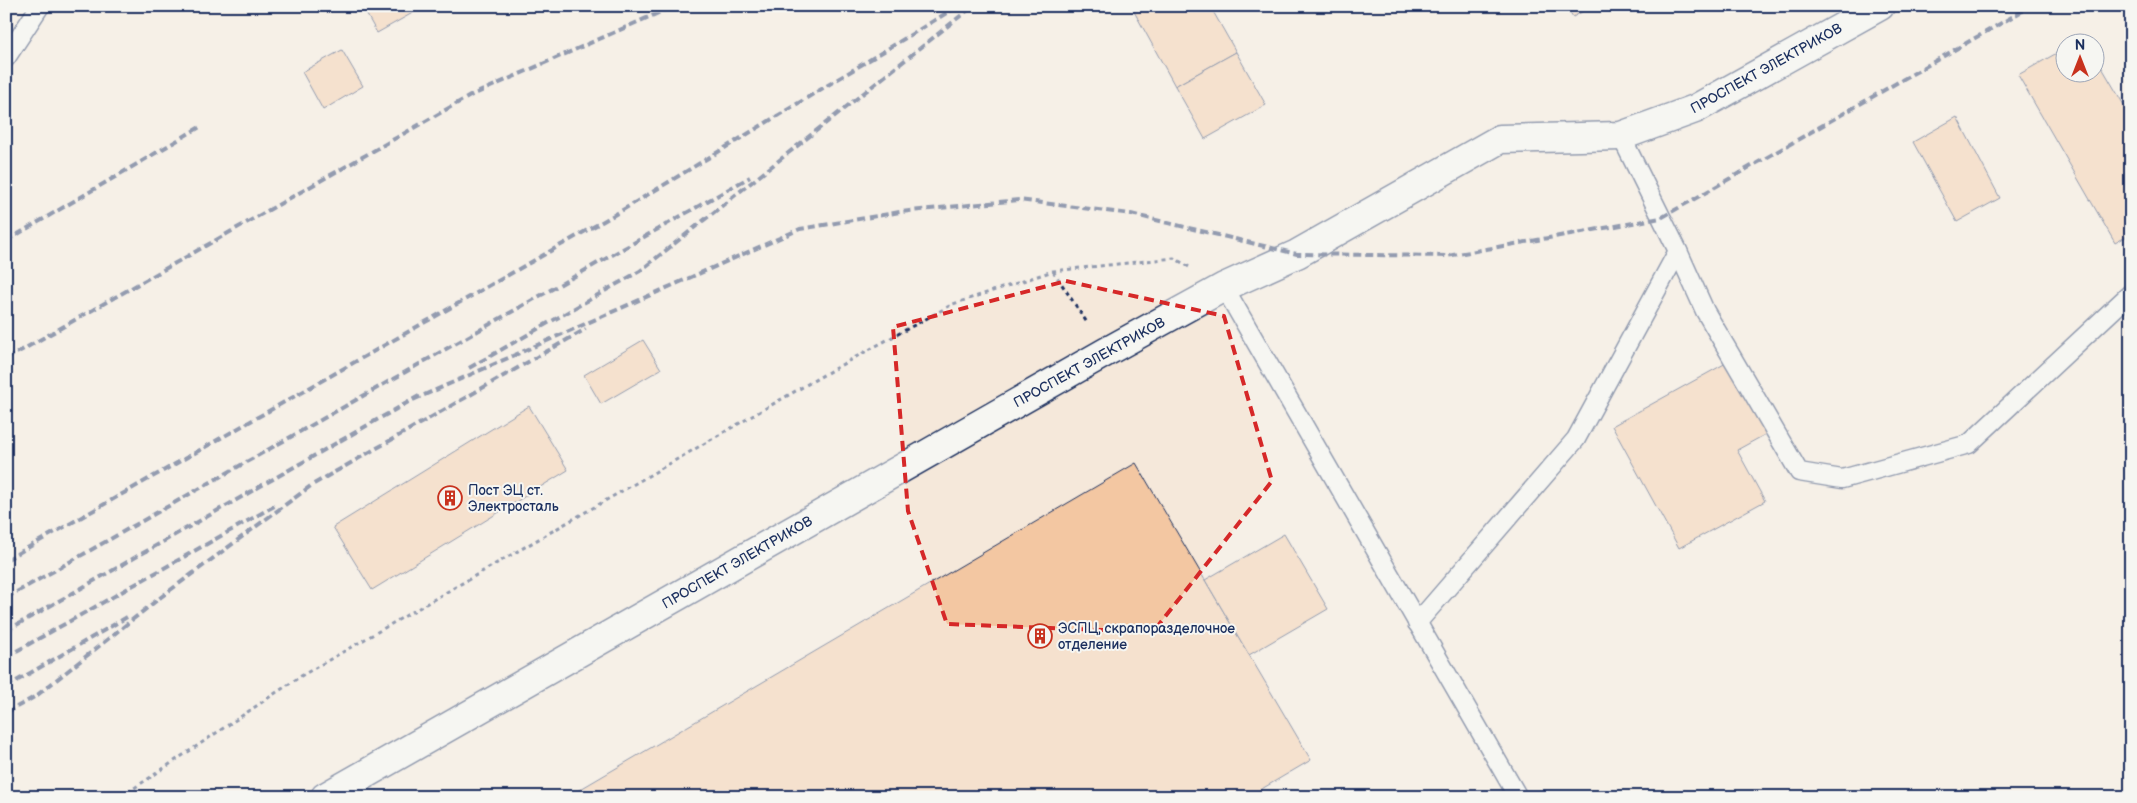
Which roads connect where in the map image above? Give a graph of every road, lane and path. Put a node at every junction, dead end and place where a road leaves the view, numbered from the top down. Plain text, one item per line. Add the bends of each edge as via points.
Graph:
1 (40, 6) edge
2 (1880, 6) edge
3 (6, 58) edge
4 (1621, 136) junction
5 (1678, 251) junction
6 (1053, 271) junction
7 (1224, 287) junction
8 (2131, 293) edge
9 (1106, 352) junction
10 (1417, 623) junction
11 (121, 797) edge
12 (325, 797) edge
13 (1518, 797) edge

1 - 3 lane
2 - 4 street, ПРОСПЕКТ ЭЛЕКТРИКОВ via 1695,109
4 - 5 lane
4 - 7 street, ПРОСПЕКТ ЭЛЕКТРИКОВ via 1500,139 1297,254
5 - 8 lane via 1705,311 1799,472 1842,478 1969,444
5 - 10 lane via 1576,439
6 - 7 path via 1174,258
6 - 9 path
6 - 11 path via 953,304 832,370 301,676
7 - 9 street, ПРОСПЕКТ ЭЛЕКТРИКОВ
7 - 10 lane
9 - 12 street, ПРОСПЕКТ ЭЛЕКТРИКОВ
10 - 13 lane

